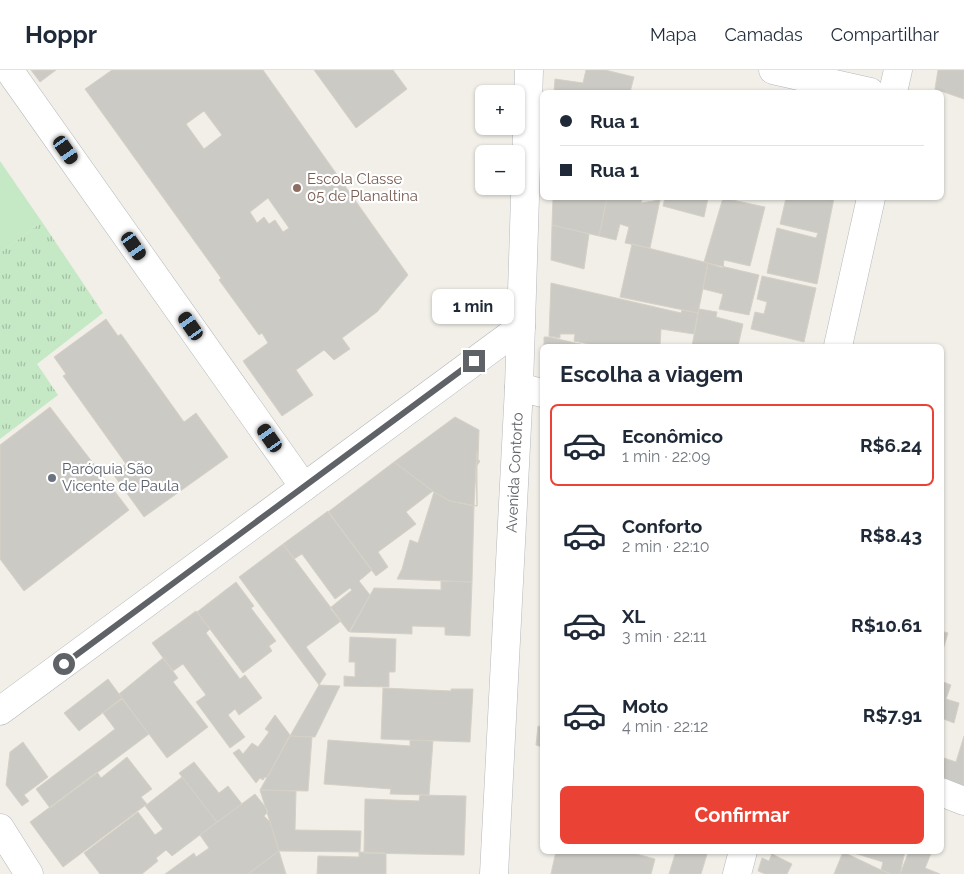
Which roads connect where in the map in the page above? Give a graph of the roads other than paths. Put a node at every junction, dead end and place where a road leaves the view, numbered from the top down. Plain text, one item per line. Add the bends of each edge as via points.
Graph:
1 (9, 70) edge
2 (529, 70) edge
3 (773, 70) edge
4 (898, 70) edge
5 (861, 90) edge
6 (894, 90) edge
7 (871, 200) edge
8 (521, 327) junction
9 (838, 344) edge
10 (531, 390) edge
11 (304, 486) junction
12 (0, 711) edge
13 (944, 793) edge
14 (964, 801) edge
15 (0, 828) edge
16 (743, 854) edge
17 (28, 874) edge
18 (494, 874) edge
19 (737, 874) edge

1 - 11 street
2 - 8 street, Avenida Contorto
3 - 5 street
4 - 6 street
7 - 9 street
8 - 10 street, Avenida Contorto
8 - 11 street
10 - 18 street, Avenida Contorto
11 - 12 street
13 - 14 street
15 - 17 street
16 - 19 street

